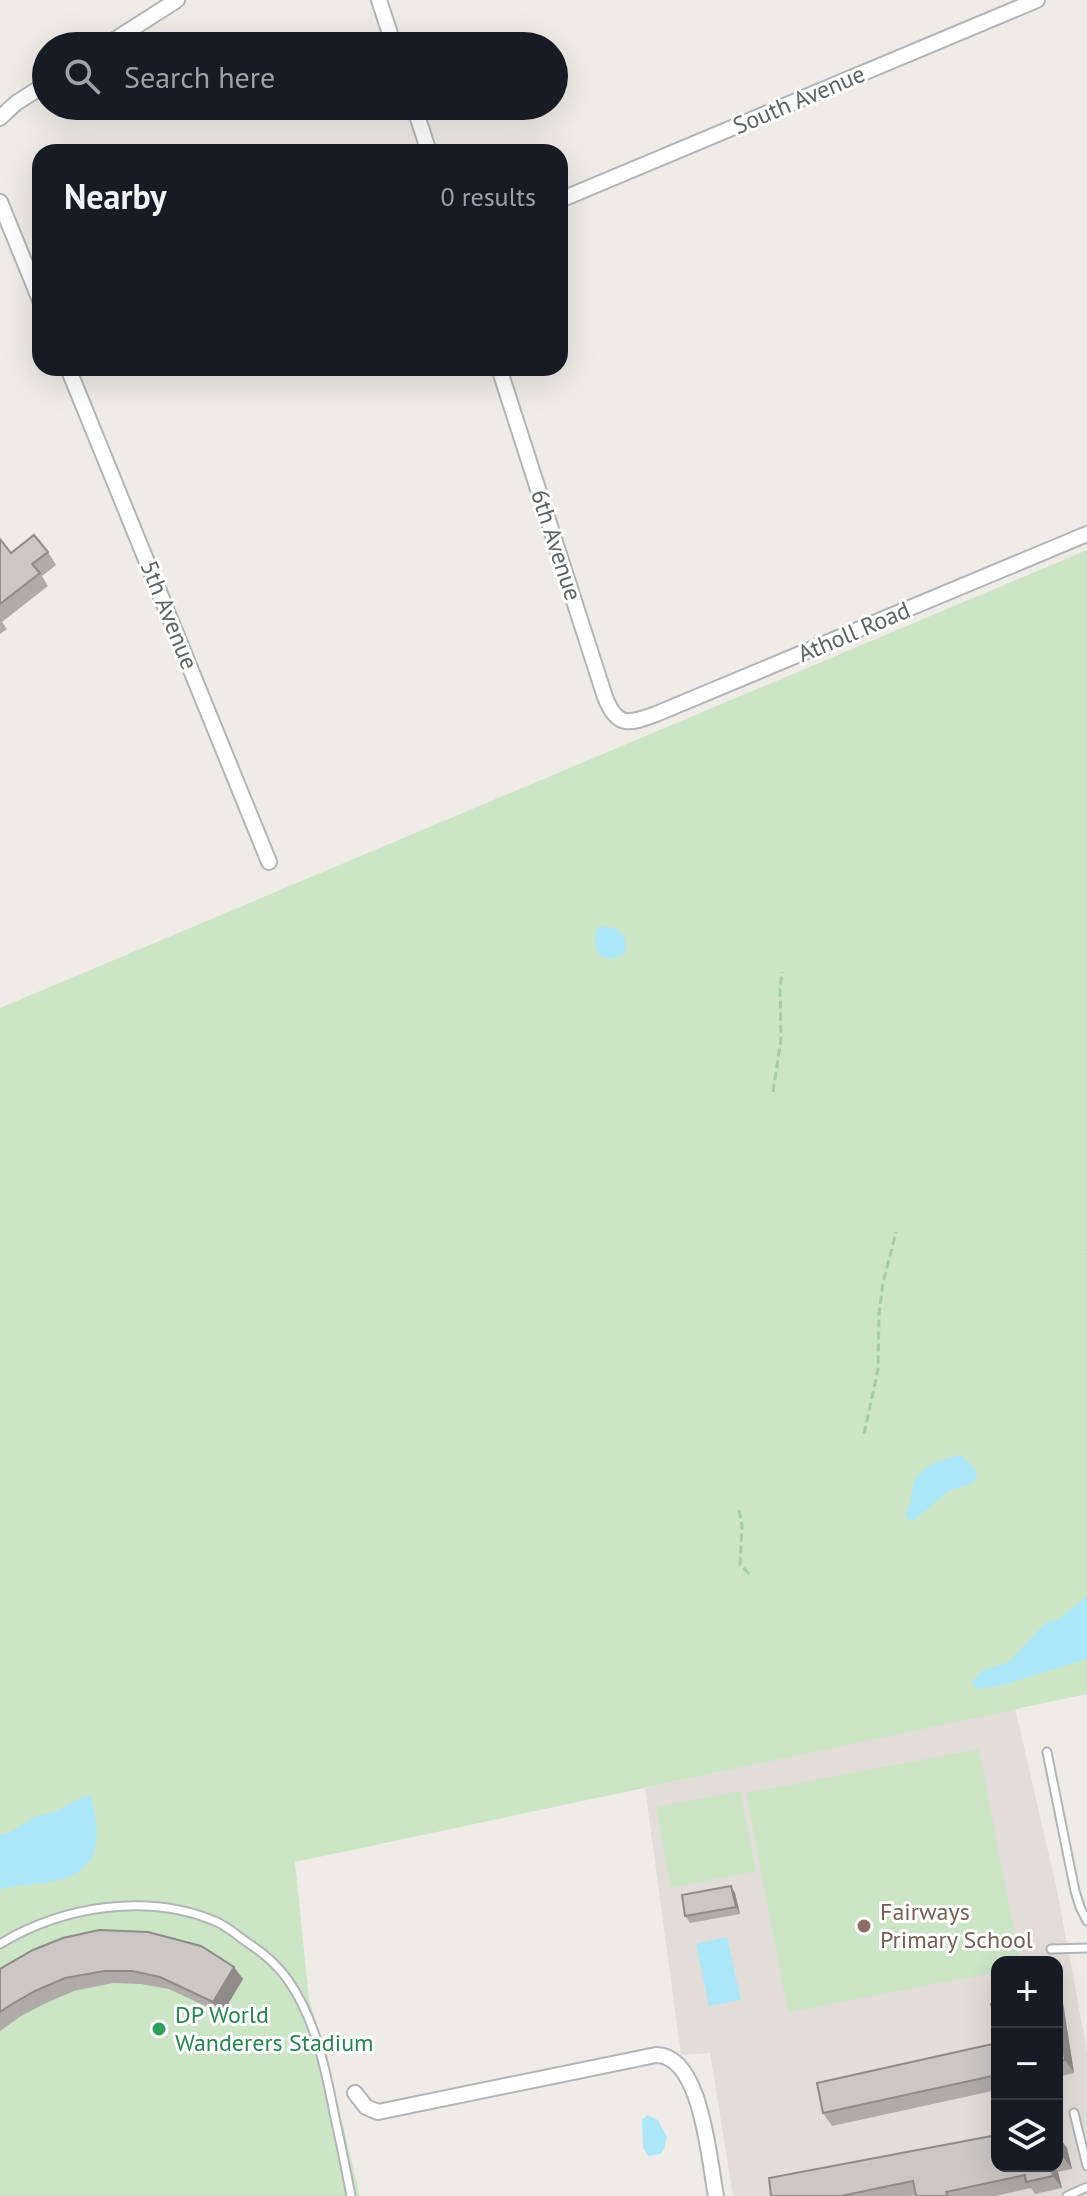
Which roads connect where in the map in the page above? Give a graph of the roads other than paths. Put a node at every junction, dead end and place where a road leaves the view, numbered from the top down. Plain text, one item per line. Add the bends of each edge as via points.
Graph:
1 (177, 0) edge
2 (379, 0) edge
3 (1037, 0) edge
4 (127, 32) edge
5 (389, 32) edge
6 (32, 93) edge
7 (16, 103) junction
8 (0, 109) edge
9 (0, 118) edge
10 (419, 120) edge
11 (426, 144) edge
12 (568, 197) edge
13 (0, 202) edge
14 (32, 280) edge
15 (71, 376) edge
16 (502, 376) edge
17 (1087, 534) edge
18 (618, 720) joint
19 (269, 862) dead end
20 (1047, 1752) dead end
21 (1087, 1921) edge
22 (0, 1944) edge
23 (1087, 1948) edge
24 (1051, 1949) dead end
25 (355, 2093) dead end
26 (1074, 2113) dead end
27 (1087, 2166) edge
28 (1087, 2187) edge
29 (351, 2196) edge
30 (716, 2196) edge
31 (1067, 2196) edge

1 - 4 street
2 - 5 street
3 - 12 street, South Avenue
6 - 7 street
7 - 8 street
7 - 9 street
10 - 11 street
13 - 14 street
15 - 19 street, 5th Avenue
16 - 18 street, 6th Avenue via 605,697
17 - 18 street, Atholl Road via 642,719
20 - 21 lane via 1075,1891
22 - 29 lane via 51,1918 130,1906 176,1910 218,1923 258,1950 287,1979 309,2020 325,2066
23 - 24 lane
25 - 30 street via 378,2112 664,2055 692,2082
26 - 27 lane
28 - 31 lane

